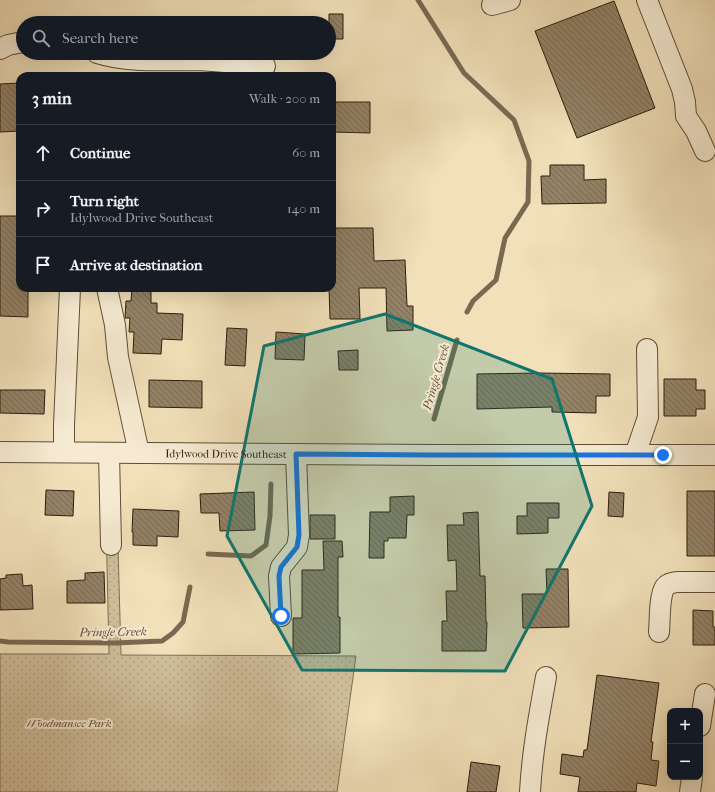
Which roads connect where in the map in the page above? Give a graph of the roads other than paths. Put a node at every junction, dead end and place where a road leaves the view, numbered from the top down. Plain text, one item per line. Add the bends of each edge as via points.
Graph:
1 (647, 0) edge
2 (16, 43) edge
3 (0, 49) edge
4 (136, 60) edge
5 (199, 60) edge
6 (199, 60) edge
7 (265, 66) dead end
8 (705, 151) dead end
9 (70, 292) edge
10 (108, 292) edge
11 (647, 349) dead end
12 (0, 452) edge
13 (64, 452) junction
14 (109, 453) junction
15 (140, 453) junction
16 (296, 454) junction
17 (634, 455) junction
18 (715, 455) edge
19 (111, 545) dead end
20 (715, 582) edge
21 (281, 616) dead end
22 (659, 632) dead end
23 (546, 677) dead end
24 (705, 694) dead end
25 (703, 708) edge
26 (692, 780) edge
27 (530, 792) edge
28 (690, 792) edge

1 - 8 street via 682,89 686,116
2 - 3 street
4 - 5 street
6 - 7 street
9 - 13 street
10 - 15 street via 118,357
11 - 17 street via 648,417
12 - 13 street, Idylwood Drive Southeast
13 - 14 street, Idylwood Drive Southeast
14 - 15 street, Idylwood Drive Southeast
14 - 19 street
15 - 16 street, Idylwood Drive Southeast
16 - 17 street, Idylwood Drive Southeast
16 - 21 street via 299,535 297,547 281,567
17 - 18 street, Idylwood Drive Southeast
20 - 22 street via 677,582 666,586 660,604
23 - 27 street via 537,727
24 - 25 street
26 - 28 street

